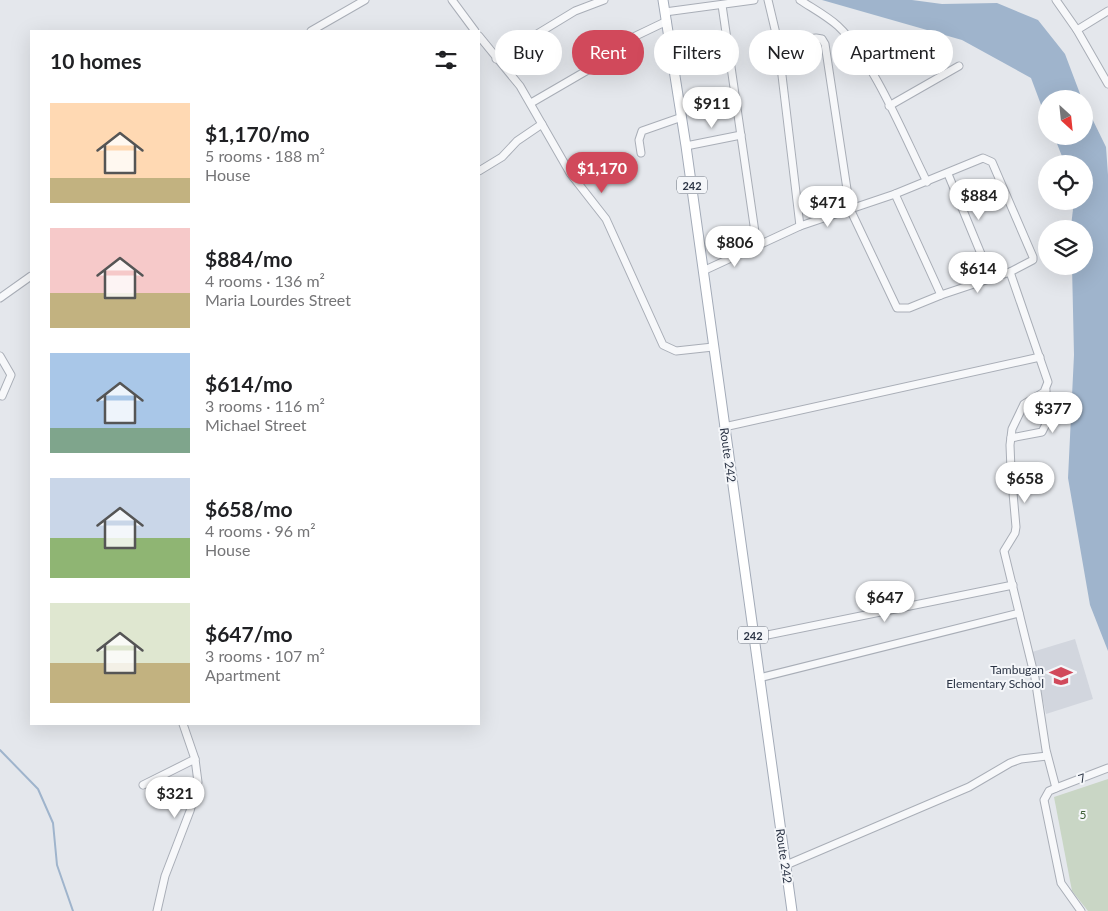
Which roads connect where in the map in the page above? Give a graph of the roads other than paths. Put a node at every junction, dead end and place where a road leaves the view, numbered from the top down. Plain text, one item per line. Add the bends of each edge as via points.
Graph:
1 (364, 0) edge
2 (452, 0) edge
3 (604, 0) edge
4 (664, 0) edge
5 (754, 0) edge
6 (768, 0) edge
7 (800, 0) edge
8 (1056, 0) edge
9 (722, 5) junction
10 (1108, 11) edge
11 (666, 16) junction
12 (313, 30) edge
13 (474, 30) edge
14 (544, 30) edge
15 (643, 30) edge
16 (775, 30) edge
17 (1077, 30) junction
18 (480, 37) edge
19 (822, 39) edge
20 (495, 58) edge
21 (959, 66) dead end
22 (509, 75) edge
23 (581, 75) edge
24 (782, 75) edge
25 (1108, 84) edge
26 (531, 103) junction
27 (889, 106) junction
28 (682, 116) junction
29 (542, 124) junction
30 (741, 135) junction
31 (686, 146) junction
32 (641, 153) dead end
33 (480, 170) edge
34 (948, 174) junction
35 (927, 182) junction
36 (895, 194) junction
37 (850, 209) junction
38 (800, 226) junction
39 (756, 246) junction
40 (703, 271) junction
41 (1010, 272) junction
42 (30, 277) edge
43 (991, 278) junction
44 (941, 295) junction
45 (0, 298) edge
46 (713, 347) junction
47 (0, 356) edge
48 (1040, 357) junction
49 (1046, 390) junction
50 (2, 396) dead end
51 (724, 427) junction
52 (1011, 438) junction
53 (1013, 585) junction
54 (1019, 613) junction
55 (753, 638) junction
56 (759, 678) junction
57 (183, 725) edge
58 (1047, 756) junction
59 (195, 759) junction
60 (1108, 768) edge
61 (143, 785) dead end
62 (1056, 788) junction
63 (786, 865) junction
64 (157, 911) edge
65 (792, 911) edge
66 (1082, 911) edge

1 - 12 street
2 - 13 street
3 - 14 street via 575,11
4 - 11 main road, Route 242 / 242
5 - 9 street
6 - 16 street
7 - 27 street via 847,37 864,60
8 - 17 street
9 - 11 street
9 - 30 street
10 - 17 street
11 - 15 street
11 - 28 main road, Route 242 / 242
17 - 25 street
18 - 20 street
19 - 37 street
21 - 27 street
22 - 26 street
23 - 26 street
24 - 38 street
26 - 29 street
27 - 35 street
28 - 31 main road, Route 242 / 242
28 - 32 street via 642,131 639,140
29 - 33 street
29 - 46 street via 570,173 606,219 663,345 676,351
30 - 31 street
30 - 39 street
31 - 40 main road, Route 242 / 242
34 - 35 street
34 - 41 street via 984,158 989,160 1033,256 1029,264
34 - 43 street
35 - 36 street
36 - 37 street
36 - 44 street
37 - 38 street
37 - 44 street via 893,303 902,309
38 - 39 street
39 - 40 street
40 - 46 main road, Route 242 / 242
41 - 43 street
41 - 48 street
42 - 45 street
43 - 44 street
46 - 51 main road, Route 242 / 242
47 - 50 street via 12,375
48 - 49 street via 1048,382
48 - 51 street
49 - 52 street via 1031,398 1020,410
49 - 52 street via 1046,424 1042,432
51 - 55 main road, Route 242 / 242
52 - 53 street via 1016,526 1004,551
53 - 54 street
53 - 55 street
54 - 56 street
54 - 58 street via 1036,678
55 - 56 main road, Route 242 / 242
56 - 63 main road, Route 242 / 242
57 - 59 street
58 - 62 street
58 - 63 street via 1021,758 954,794
59 - 61 street
59 - 64 street via 198,782 165,876
60 - 62 street, 7
62 - 66 street via 1049,791 1044,800 1058,874 1066,892
63 - 65 main road, Route 242 / 242

